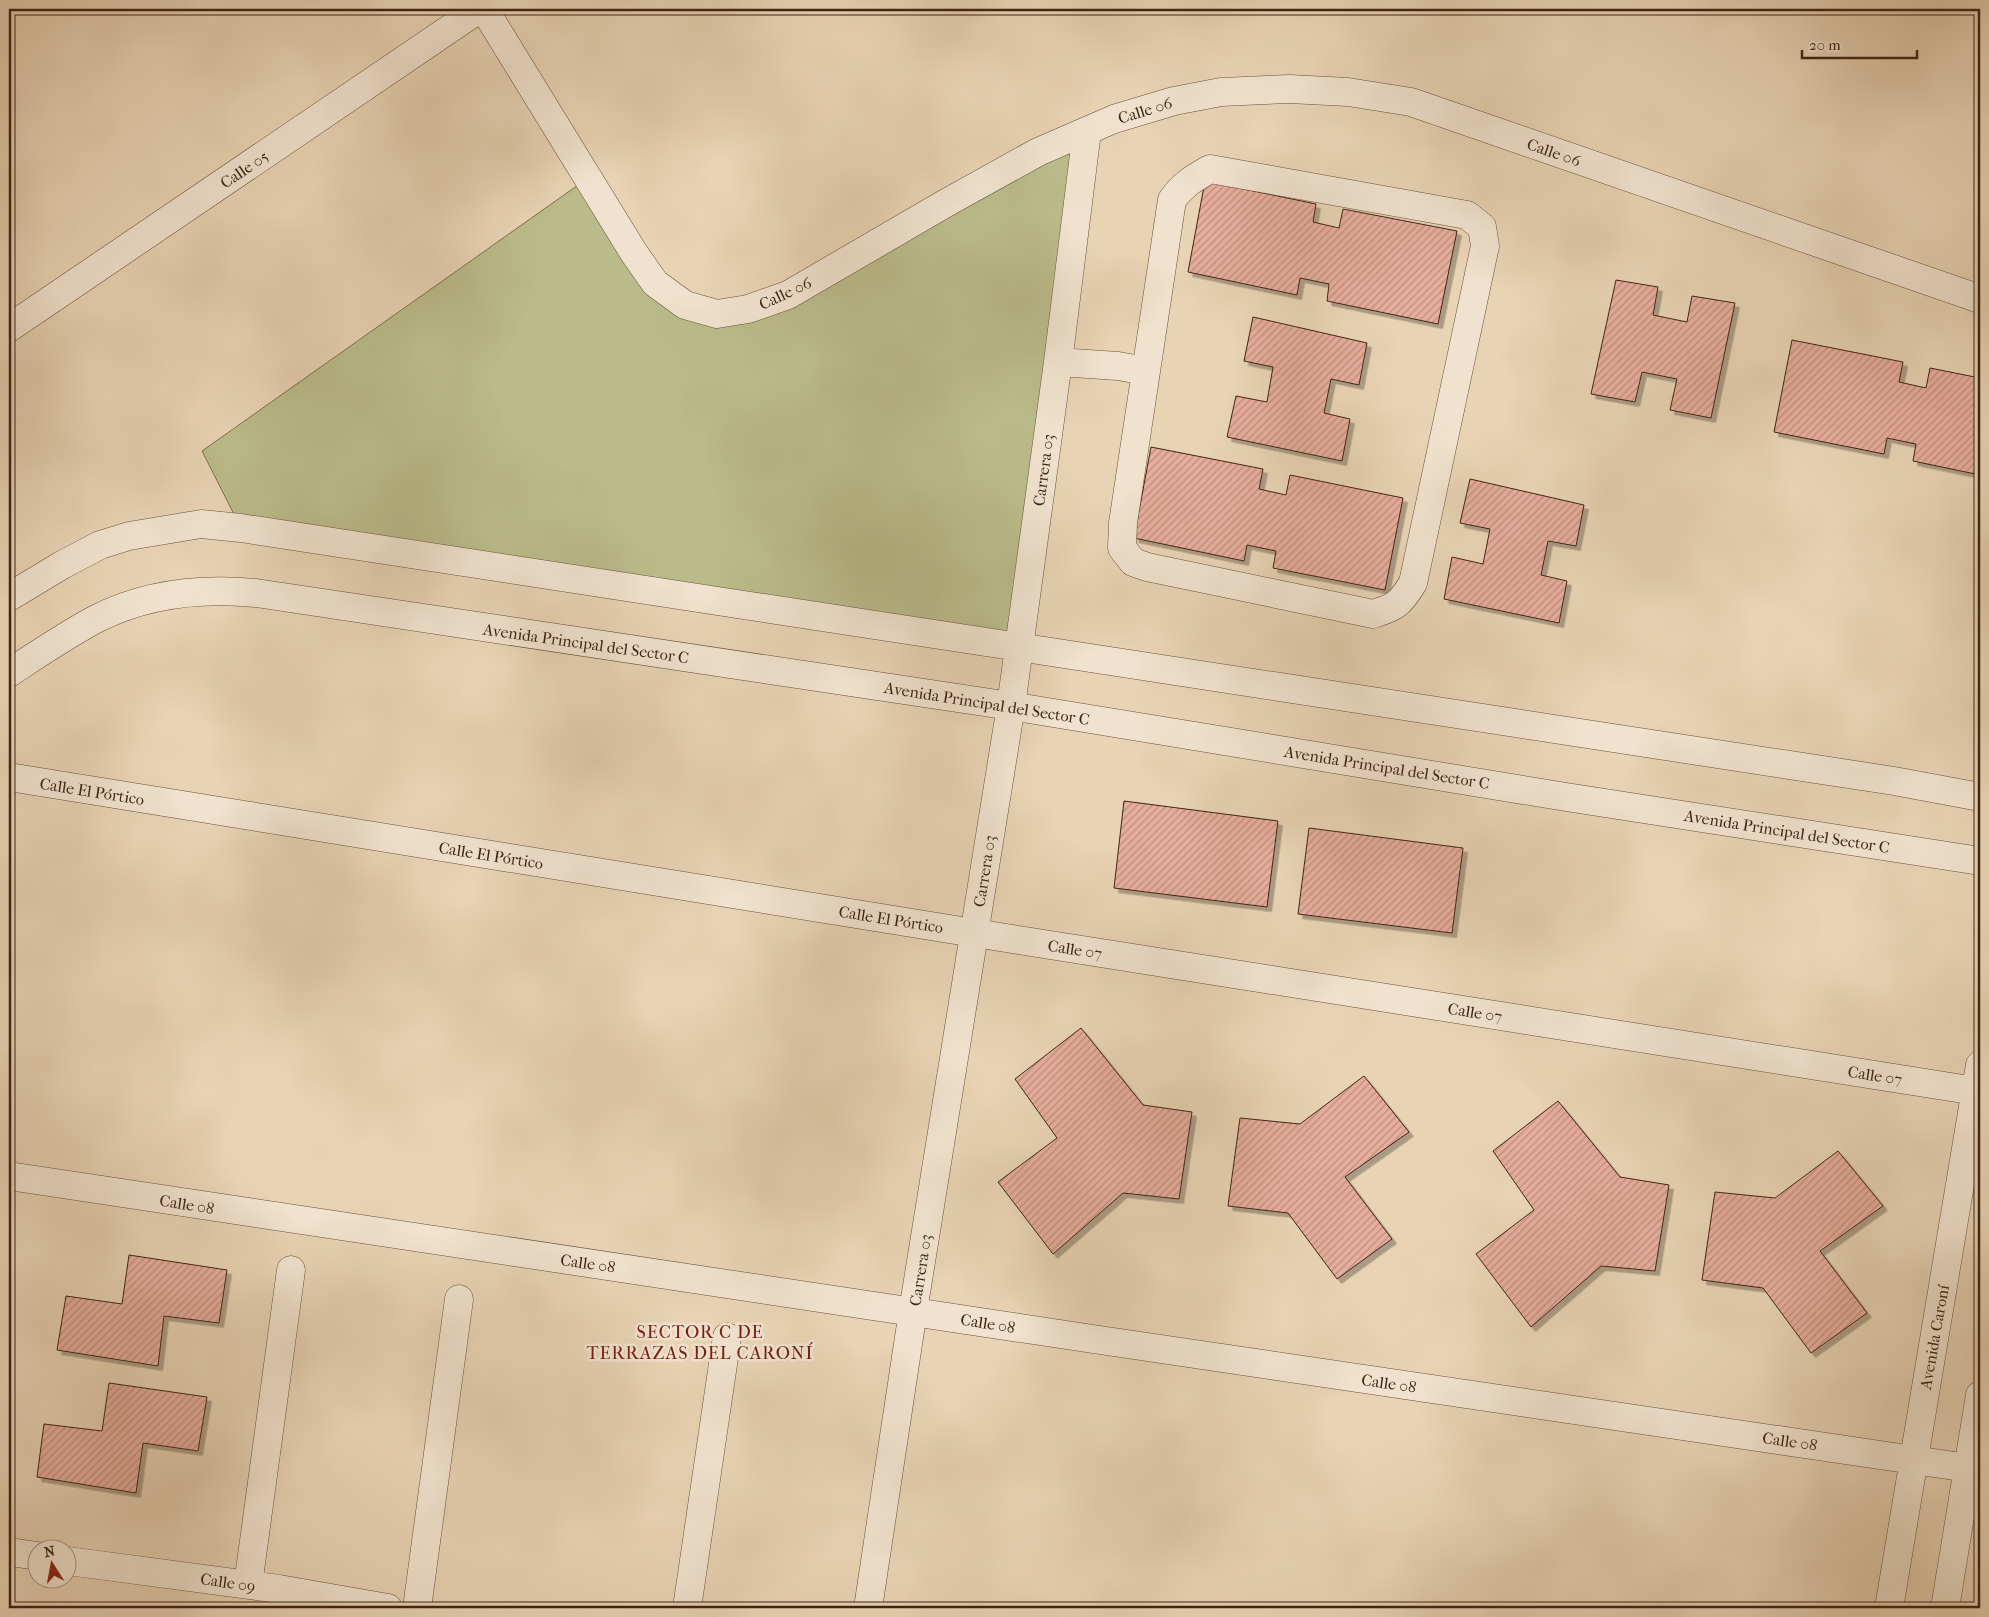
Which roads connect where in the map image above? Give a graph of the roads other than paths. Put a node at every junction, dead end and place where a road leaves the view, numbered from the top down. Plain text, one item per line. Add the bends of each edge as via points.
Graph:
1 (479, 9) edge
2 (484, 9) edge
3 (1087, 131) junction
4 (1980, 299) edge
5 (9, 328) edge
6 (1058, 362) junction
7 (1146, 372) junction
8 (9, 597) edge
9 (1018, 648) junction
10 (9, 673) edge
11 (1011, 706) junction
12 (9, 777) edge
13 (1980, 797) edge
14 (1980, 861) edge
15 (974, 933) junction
16 (1978, 1078) edge
17 (10, 1181) edge
18 (291, 1270) dead end
19 (459, 1299) dead end
20 (913, 1311) junction
21 (727, 1336) dead end
22 (1980, 1394) edge
23 (1913, 1460) junction
24 (1968, 1468) junction
25 (9, 1552) edge
26 (28, 1555) edge
27 (78, 1562) edge
28 (248, 1585) junction
29 (388, 1608) edge
30 (417, 1608) edge
31 (687, 1608) edge
32 (868, 1608) edge
33 (1889, 1608) edge
34 (1945, 1608) edge

1 - 5 street, Calle 05
2 - 3 street, Calle 06 via 655,283 684,305 717,314 748,309 788,295 954,198 1038,152
3 - 4 street, Calle 06 via 1114,119 1174,101 1220,92 1289,89 1348,92 1411,102
3 - 6 street, Carrera 03
6 - 7 street via 1118,366
6 - 9 street, Carrera 03
7 - 7 street via 1123,523 1122,548 1133,562 1373,614 1393,608 1413,583 1485,246 1482,227 1467,215 1210,169 1187,183 1172,200
8 - 9 street via 100,545 129,536 201,524
9 - 11 street, Carrera 03
9 - 13 street
10 - 11 street, Avenida Principal del Sector C via 98,618 167,596 222,590
11 - 14 street, Avenida Principal del Sector C
11 - 15 street, Carrera 03
12 - 15 street, Calle El Pórtico
15 - 16 street, Calle 07
15 - 20 street, Carrera 03
16 - 23 street, Avenida Caroní
17 - 20 street, Calle 08
18 - 28 street
19 - 30 street
20 - 23 street, Calle 08
20 - 32 street, Carrera 03
21 - 31 street
22 - 24 street
23 - 24 street, Calle 08
23 - 33 street, Avenida Caroní
24 - 34 street
25 - 26 street
27 - 28 street, Calle 09
28 - 29 street, Calle 09

